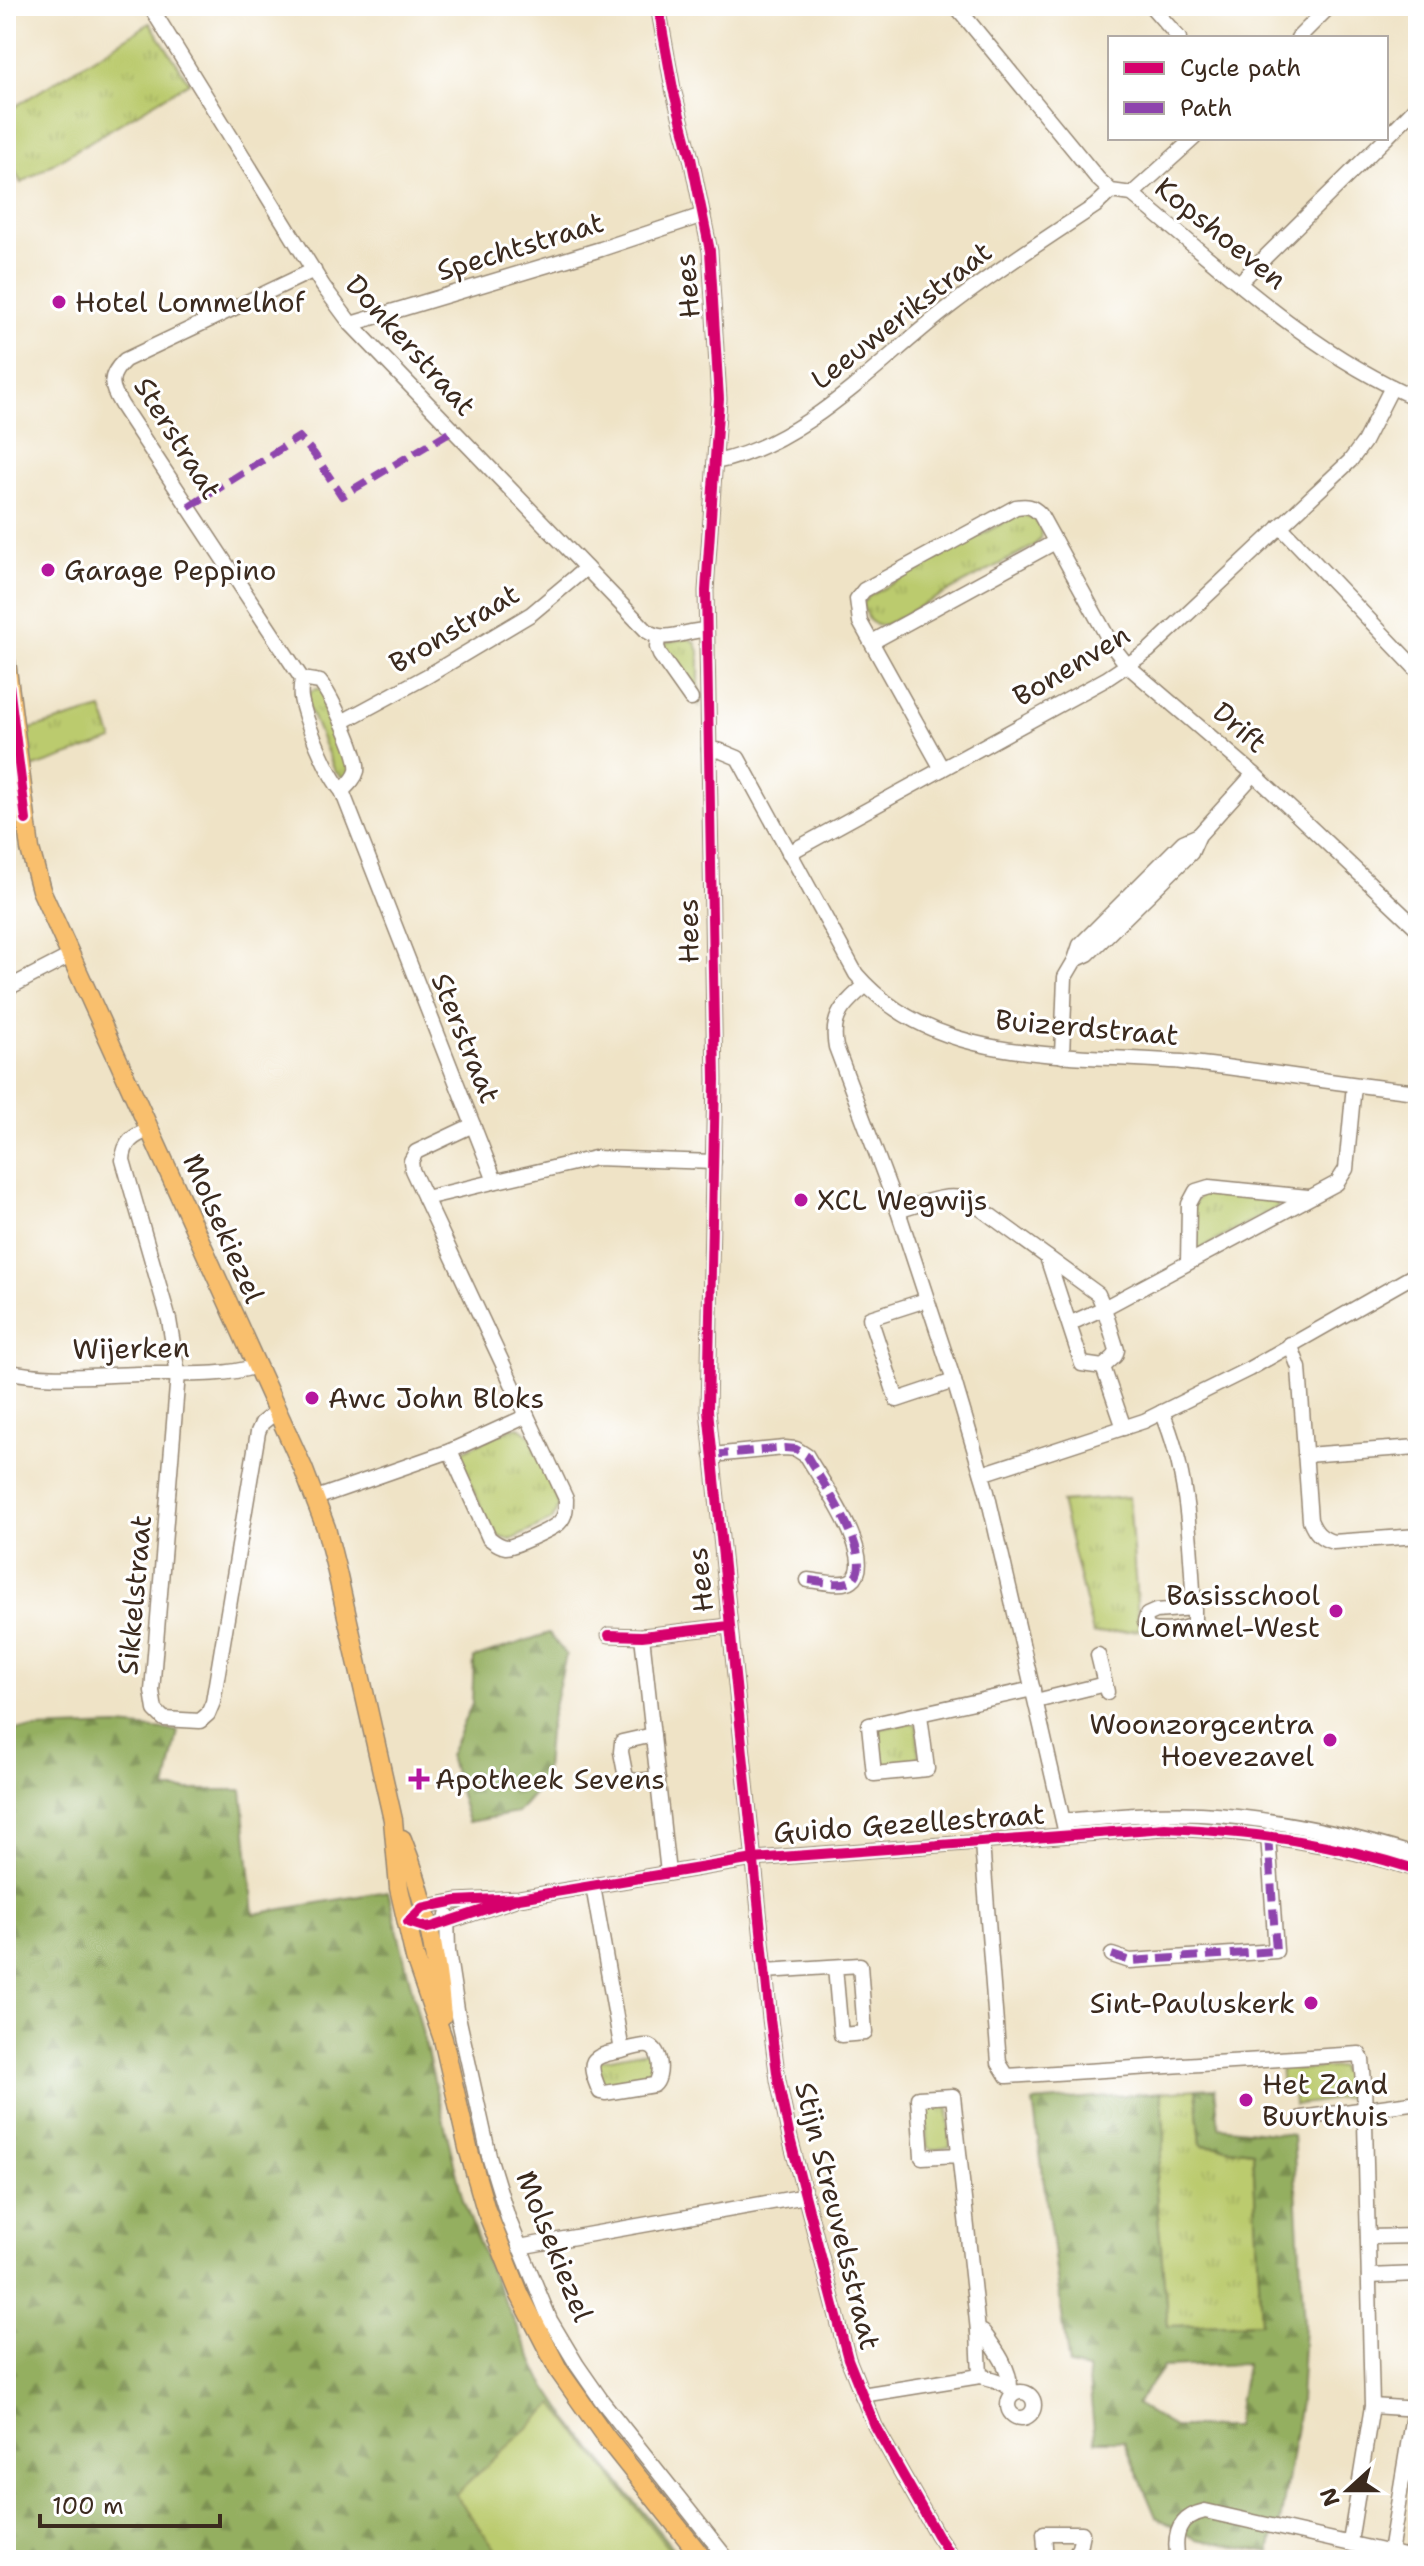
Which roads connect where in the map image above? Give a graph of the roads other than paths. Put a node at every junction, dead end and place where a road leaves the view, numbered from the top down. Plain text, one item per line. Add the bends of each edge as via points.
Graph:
1 (150, 6) edge
2 (658, 6) edge
3 (956, 6) edge
4 (1151, 6) edge
5 (1330, 6) edge
6 (1177, 36) edge
7 (1300, 36) edge
8 (1418, 105) edge
9 (1388, 136) edge
10 (1192, 140) edge
11 (1384, 140) edge
12 (1111, 191) junction
13 (1132, 194) junction
14 (703, 215) junction
15 (314, 270) junction
16 (1240, 282) junction
17 (351, 324) junction
18 (1392, 387) junction
19 (1418, 399) edge
20 (715, 462) junction
21 (1280, 526) junction
22 (1055, 542) junction
23 (586, 568) junction
24 (706, 630) junction
25 (658, 638) junction
26 (872, 642) junction
27 (6, 661) edge
28 (1128, 666) junction
29 (1418, 671) edge
30 (302, 679) junction
31 (691, 699) dead end
32 (342, 722) junction
33 (11, 737) edge
34 (709, 749) junction
35 (942, 769) junction
36 (1254, 774) junction
37 (342, 791) junction
38 (789, 853) junction
39 (1418, 929) edge
40 (70, 956) junction
41 (866, 985) junction
42 (6, 989) edge
43 (1062, 1056) junction
44 (1354, 1085) junction
45 (1418, 1092) edge
46 (473, 1125) junction
47 (149, 1130) junction
48 (714, 1162) junction
49 (495, 1181) junction
50 (1309, 1197) junction
51 (425, 1198) junction
52 (898, 1211) junction
53 (1047, 1256) junction
54 (1188, 1262) junction
55 (1418, 1273) edge
56 (926, 1300) junction
57 (1104, 1308) junction
58 (1069, 1324) junction
59 (1290, 1344) junction
60 (257, 1366) junction
61 (1103, 1367) junction
62 (6, 1371) edge
63 (178, 1374) junction
64 (954, 1381) junction
65 (277, 1411) junction
66 (1162, 1412) junction
67 (527, 1416) junction
68 (1124, 1428) junction
69 (1418, 1447) edge
70 (450, 1451) junction
71 (712, 1455) junction
72 (1305, 1455) junction
73 (982, 1474) junction
74 (316, 1498) junction
75 (1418, 1536) edge
76 (808, 1580) dead end
77 (1194, 1608) dead end
78 (729, 1626) junction
79 (609, 1635) dead end
80 (642, 1636) junction
81 (1098, 1655) dead end
82 (1034, 1695) junction
83 (920, 1715) junction
84 (653, 1735) junction
85 (658, 1779) junction
86 (393, 1820) junction
87 (1165, 1821) junction
88 (1065, 1827) junction
89 (1268, 1835) junction
90 (982, 1843) junction
91 (754, 1859) junction
92 (1415, 1862) edge
93 (668, 1873) junction
94 (593, 1886) junction
95 (519, 1898) junction
96 (445, 1903) junction
97 (422, 1908) junction
98 (408, 1922) junction
99 (448, 1923) junction
100 (427, 1928) junction
101 (1112, 1955) dead end
102 (835, 1967) junction
103 (765, 1971) junction
104 (443, 2039) junction
105 (622, 2051) junction
106 (1418, 2102) edge
107 (1364, 2110) junction
108 (1301, 2118) dead end
109 (958, 2155) junction
110 (806, 2196) junction
111 (1418, 2236) edge
112 (1368, 2237) junction
113 (519, 2247) junction
114 (1418, 2274) edge
115 (1369, 2276) junction
116 (978, 2331) junction
117 (980, 2376) junction
118 (862, 2395) junction
119 (1372, 2406) junction
120 (1416, 2409) edge
121 (1350, 2542) junction
122 (1390, 2553) junction
123 (1418, 2559) edge
124 (704, 2560) edge
125 (728, 2560) edge
126 (954, 2560) edge
127 (1046, 2560) edge
128 (1071, 2560) edge
129 (1178, 2560) edge

1 - 15 street, Donkerstraat
2 - 14 street, Hees
3 - 12 street, Kopshoeven
4 - 6 street
5 - 7 street
8 - 9 street
10 - 13 street
11 - 16 street
12 - 13 street, Kopshoeven
12 - 20 street, Leeuwerikstraat via 951,305 820,412 770,444
13 - 16 street, Kopshoeven
14 - 17 street, Spechtstraat
14 - 20 street, Hees via 719,399
15 - 17 street, Donkerstraat
15 - 30 street, Sterstraat via 125,360 115,370 112,386
16 - 18 street, Kopshoeven via 1322,347
17 - 23 street, Donkerstraat
18 - 19 street, Kopshoeven
18 - 21 street, Bonenven via 1350,461
20 - 24 street, Hees
21 - 28 street, Bonenven
21 - 29 street
22 - 26 street
22 - 26 street, Drift via 1033,507 1016,507 864,590 857,599 858,614
22 - 28 street, Drift
23 - 25 street, Donkerstraat
23 - 32 street, Bronstraat via 531,614
24 - 25 street
24 - 34 street, Hees
25 - 31 street, Donkerstraat via 660,655
26 - 35 street, Drift
27 - 33 main road, Molsekiezel
28 - 35 street, Bonenven
28 - 36 street, Drift
30 - 32 street, Sterstraat via 320,682
30 - 37 street, Sterstraat via 303,708 332,780
32 - 37 street, Sterstraat via 358,765
33 - 40 main road, Molsekiezel via 33,868
34 - 38 street, Buizerdstraat via 738,758
34 - 48 street, Hees
35 - 38 street, Bonenven
36 - 39 street, Drift
36 - 43 street via 1199,835 1191,853 1088,954 1075,960 1065,977
37 - 46 street, Sterstraat
38 - 41 street, Buizerdstraat
40 - 42 street
40 - 47 main road, Molsekiezel
41 - 43 street, Buizerdstraat via 907,1016 953,1037
41 - 52 street via 845,1005 834,1034
43 - 44 street, Buizerdstraat via 1184,1062
44 - 45 street, Buizerdstraat
44 - 50 street via 1343,1177
46 - 49 street, Sterstraat
46 - 51 street, Sterstraat via 416,1152 412,1170
47 - 60 main road, Molsekiezel
47 - 63 street, Sikkelstraat via 130,1140 123,1160 169,1320
48 - 49 street via 595,1158
48 - 71 street, Hees via 708,1410
49 - 51 street
50 - 54 street
50 - 54 street via 1209,1187 1196,1191 1189,1204
51 - 67 street, Sterstraat
52 - 53 street via 959,1196
52 - 56 street
53 - 57 street via 1098,1294
53 - 58 street
54 - 57 street
55 - 59 street
56 - 64 street
56 - 64 street via 870,1318 897,1400
57 - 58 street
57 - 61 street via 1117,1350
58 - 61 street via 1082,1364
59 - 66 street
59 - 72 street via 1299,1368
60 - 63 street, Wijerken
60 - 65 main road, Molsekiezel
61 - 68 street
62 - 63 street, Wijerken via 42,1376
63 - 65 street, Sikkelstraat via 152,1691 155,1710 164,1719 200,1721 213,1702 258,1432
64 - 73 street
65 - 74 main road, Molsekiezel
66 - 68 street
66 - 77 street via 1184,1488
67 - 70 street
67 - 70 street, Sterstraat via 566,1499 566,1512 558,1524 515,1545 505,1547 489,1538
68 - 73 street
69 - 72 street
70 - 74 street
71 - 76 street via 785,1448 807,1456 858,1546 859,1558 853,1580
71 - 78 street, Hees
72 - 75 street via 1310,1520 1322,1539
73 - 82 street
74 - 86 main road, Molsekiezel
78 - 80 street
78 - 91 street, Hees
79 - 80 street
80 - 84 street
81 - 82 street via 1106,1688
82 - 83 street
82 - 88 street
83 - 83 street via 869,1725 874,1774 927,1769
84 - 85 street
84 - 85 street via 622,1742 622,1768 626,1778 635,1781
85 - 93 street
86 - 97 main road, Molsekiezel
86 - 98 main road, Molsekiezel
87 - 88 street, Guido Gezellestraat
87 - 89 street
87 - 92 street via 1199,1814 1321,1829
88 - 90 street, Guido Gezellestraat
89 - 92 street
89 - 101 street via 1276,1951 1130,1961
90 - 91 street, Guido Gezellestraat
90 - 107 street via 999,2063 1007,2076 1359,2054
91 - 93 street, Guido Gezellestraat
91 - 103 street, Stijn Streuvelsstraat
93 - 94 street, Guido Gezellestraat
94 - 95 street, Guido Gezellestraat
94 - 105 street
95 - 96 street, Guido Gezellestraat
95 - 99 street, Guido Gezellestraat
96 - 97 street, Guido Gezellestraat
96 - 99 street, Molsekiezel
97 - 98 street
97 - 100 main road, Molsekiezel
98 - 100 street
98 - 104 main road, Molsekiezel
99 - 100 street, Guido Gezellestraat
99 - 113 street, Molsekiezel via 448,1951 473,2088
100 - 104 main road, Molsekiezel
102 - 102 street via 860,1965 865,2033 841,2035
102 - 103 street
103 - 110 street, Stijn Streuvelsstraat via 778,2080
104 - 124 main road, Molsekiezel via 480,2192 543,2344 589,2416
105 - 105 street via 594,2058 600,2092 659,2082 656,2051 648,2046
106 - 107 street
107 - 108 street
107 - 112 street
109 - 109 street via 922,2157 918,2098 953,2096
109 - 116 street
110 - 113 street
110 - 118 street, Stijn Streuvelsstraat
111 - 112 street
112 - 115 street
113 - 125 street, Molsekiezel via 550,2320 577,2365
114 - 115 street
115 - 119 street
116 - 117 street
116 - 117 street via 995,2348 1012,2391
117 - 118 street
118 - 126 street, Stijn Streuvelsstraat
119 - 120 street
119 - 121 street
120 - 122 street
121 - 122 street
121 - 129 street via 1205,2511 1189,2516 1177,2529
122 - 123 street
127 - 128 street via 1044,2533 1082,2533

